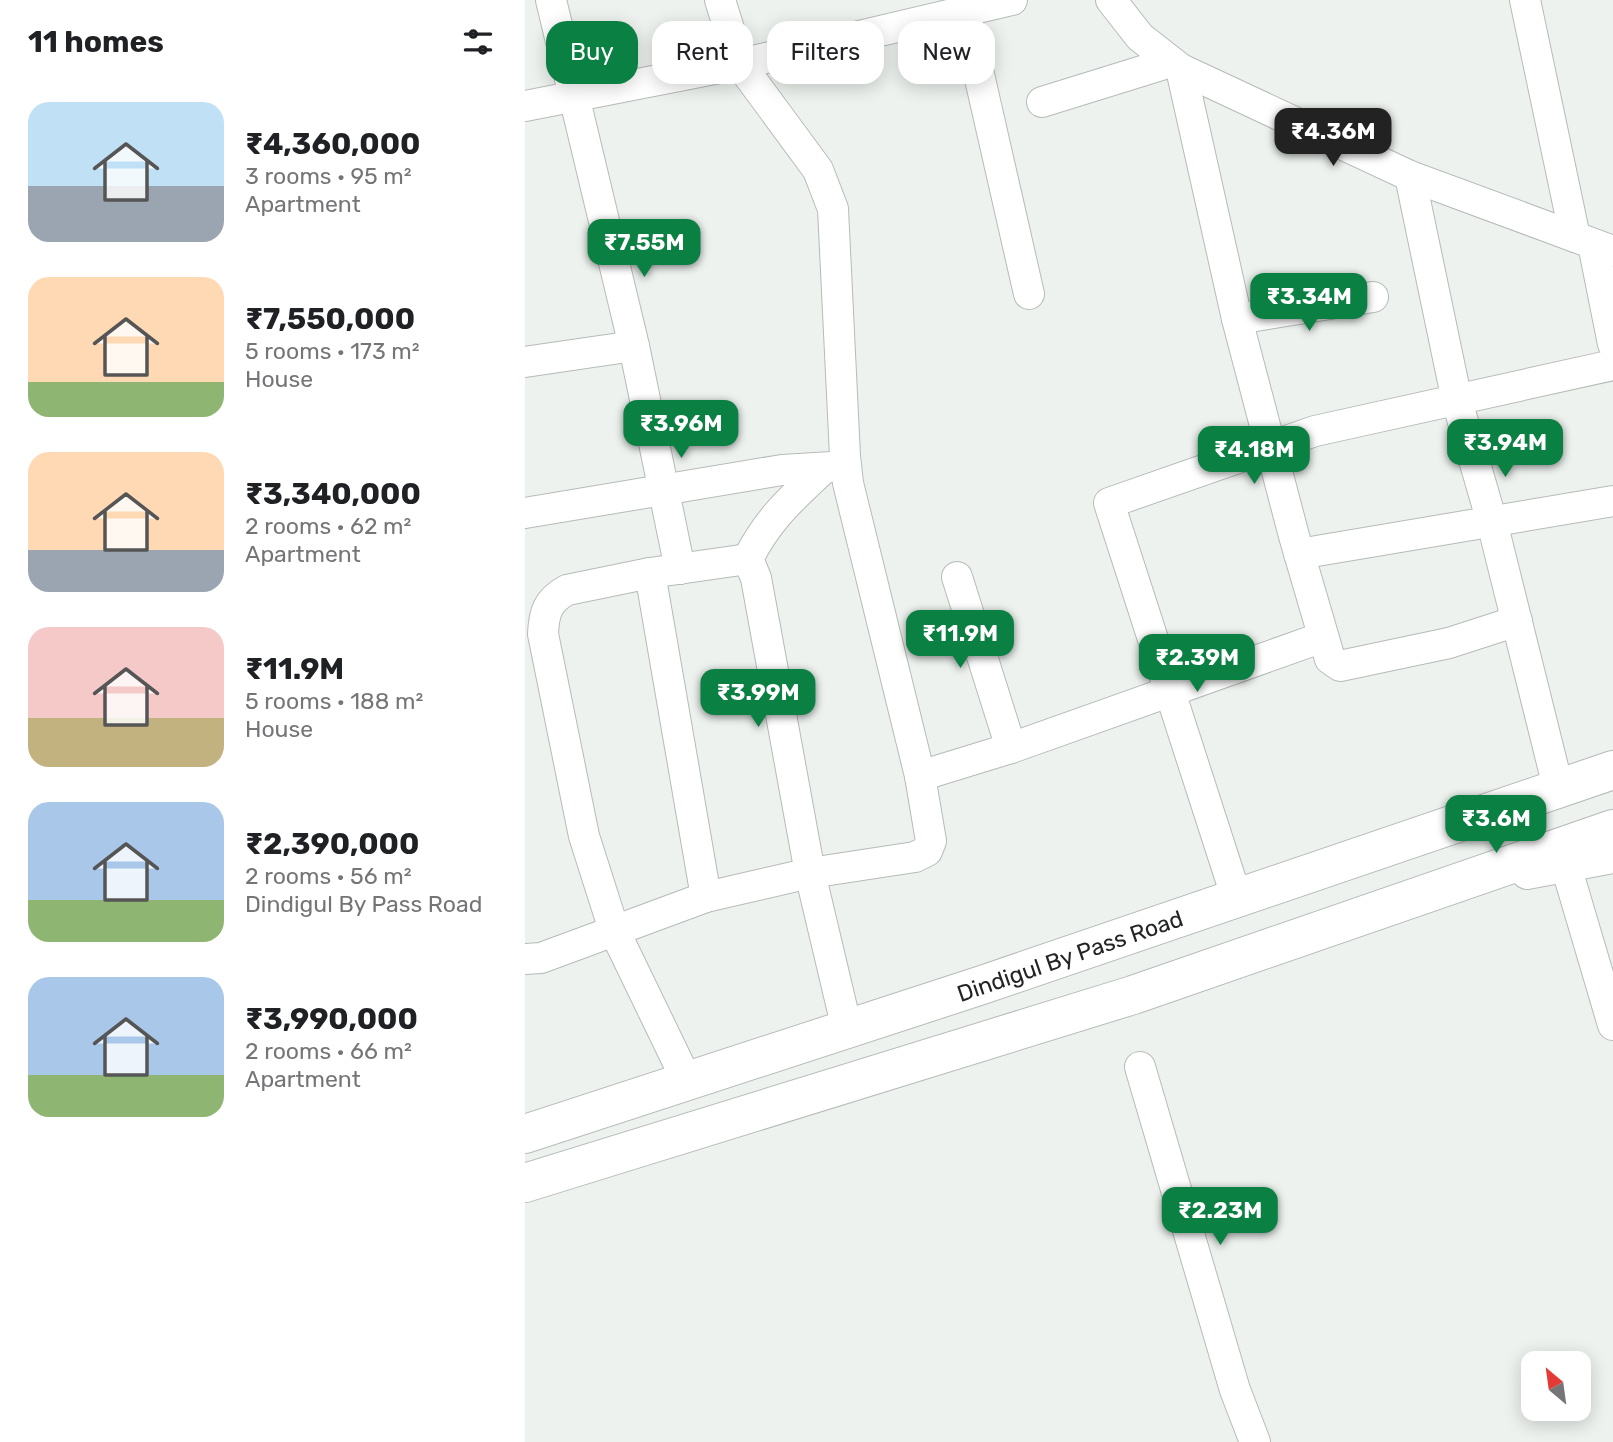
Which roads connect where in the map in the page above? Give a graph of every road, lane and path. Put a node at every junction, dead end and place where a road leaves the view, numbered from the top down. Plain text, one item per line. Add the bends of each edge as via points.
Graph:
1 (551, 0) edge
2 (720, 0) edge
3 (1012, 0) edge
4 (1111, 0) edge
5 (1525, 0) edge
6 (965, 13) junction
7 (727, 21) edge
8 (753, 61) edge
9 (1176, 66) junction
10 (652, 82) edge
11 (753, 82) edge
12 (575, 98) junction
13 (1042, 102) dead end
14 (525, 106) edge
15 (1410, 176) junction
16 (1594, 244) edge
17 (1029, 294) dead end
18 (1373, 297) dead end
19 (1237, 319) junction
20 (1613, 344) edge
21 (634, 346) junction
22 (525, 362) edge
23 (1613, 365) edge
24 (1457, 401) junction
25 (1270, 445) junction
26 (835, 467) junction
27 (665, 488) junction
28 (1613, 501) edge
29 (525, 513) edge
30 (1492, 522) junction
31 (1299, 554) junction
32 (748, 559) junction
33 (680, 569) junction
34 (650, 573) junction
35 (957, 576) dead end
36 (1517, 621) junction
37 (1323, 637) junction
38 (1169, 691) junction
39 (1011, 748) junction
40 (1594, 774) edge
41 (920, 776) junction
42 (1613, 829) edge
43 (1613, 858) edge
44 (1566, 866) junction
45 (810, 873) junction
46 (706, 897) junction
47 (1237, 899) junction
48 (1390, 904) junction
49 (614, 930) junction
50 (525, 959) edge
51 (1613, 1025) edge
52 (847, 1030) junction
53 (1140, 1067) dead end
54 (687, 1081) junction
55 (525, 1134) edge
56 (525, 1183) edge
57 (1255, 1442) edge

1 - 12 street
2 - 7 street
3 - 6 street
4 - 9 street via 1140,37
5 - 16 street
6 - 8 street
6 - 17 street
9 - 13 street
9 - 15 street
9 - 19 street
10 - 12 street
11 - 26 street via 818,170 833,209
12 - 14 street
12 - 21 street
15 - 16 street
15 - 24 street
16 - 20 street
18 - 19 street
19 - 25 street
21 - 22 street
21 - 27 street
23 - 24 street
24 - 25 street
24 - 30 street
25 - 31 street
25 - 38 street via 1109,503
26 - 27 street
26 - 32 street via 773,517
26 - 41 street
27 - 29 street
27 - 33 street
28 - 30 street
30 - 31 street
30 - 36 street
31 - 37 street
32 - 33 street
32 - 45 street via 756,578
33 - 34 street
34 - 46 street
34 - 49 street via 567,590 547,606 544,616 543,634 584,836
35 - 39 street
36 - 37 street via 1449,643 1340,666 1330,659
36 - 40 street
37 - 38 street
38 - 39 street
38 - 47 street
39 - 41 street
40 - 47 highway, Dindigul By Pass Road
41 - 45 street via 931,841 927,851 915,857
42 - 48 highway
43 - 44 street
44 - 48 street
44 - 51 street
45 - 46 street
45 - 52 street
46 - 49 street
47 - 52 highway, Dindigul By Pass Road
48 - 56 highway via 1133,995
49 - 50 street via 541,958
49 - 54 street
52 - 54 highway, Dindigul By Pass Road
53 - 57 street via 1235,1390
54 - 55 highway, Dindigul By Pass Road

